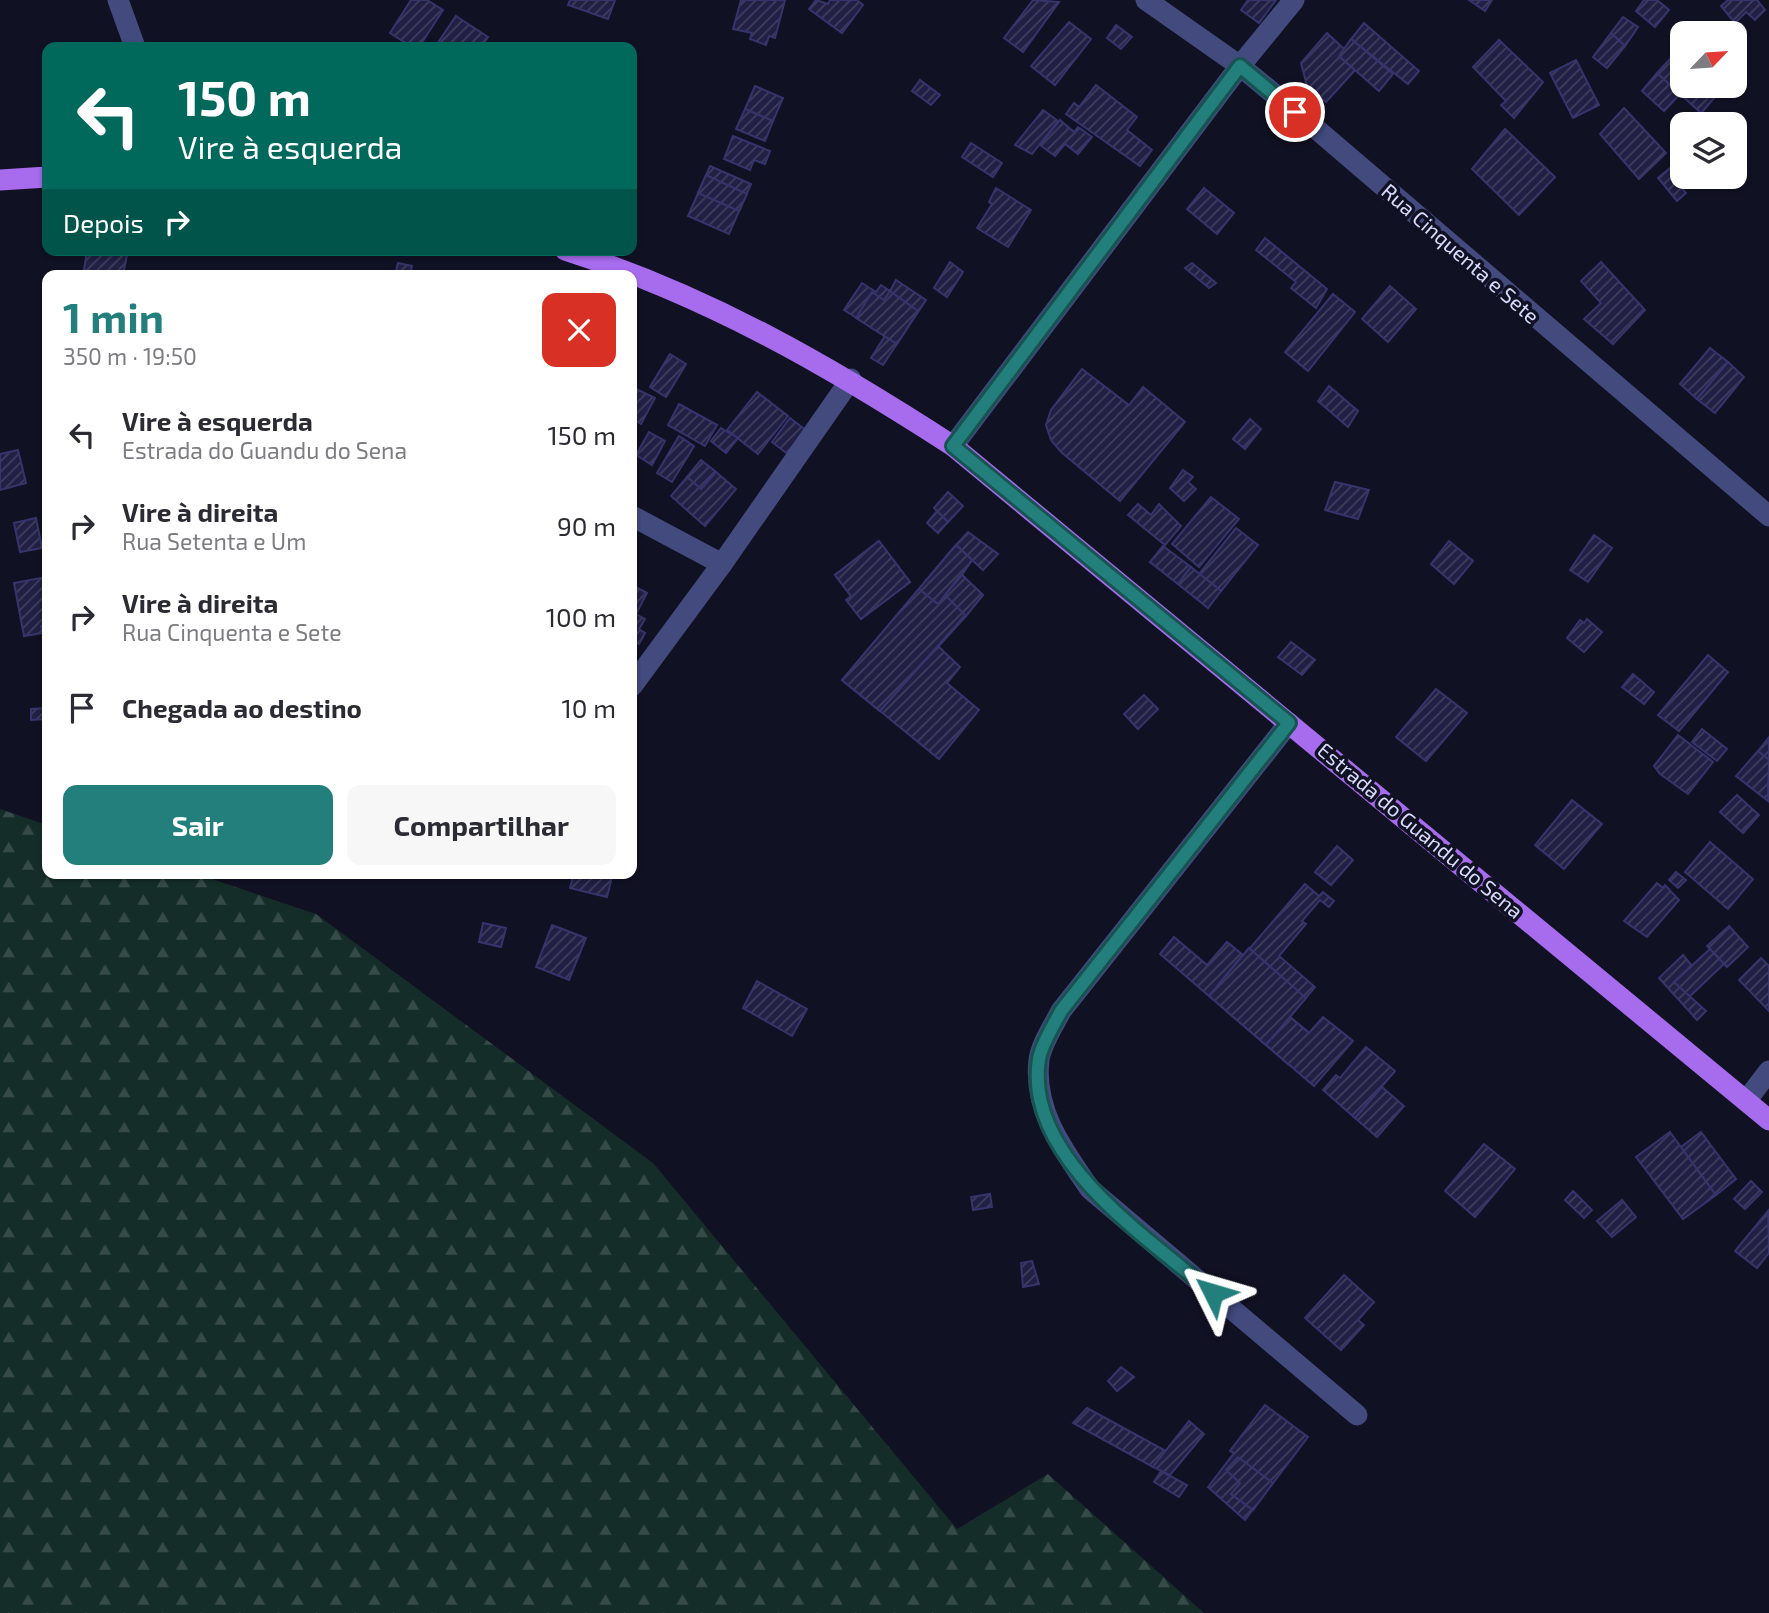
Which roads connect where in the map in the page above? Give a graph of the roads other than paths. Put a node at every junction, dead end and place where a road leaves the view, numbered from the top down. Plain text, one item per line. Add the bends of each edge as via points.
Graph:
1 (118, 0) edge
2 (1146, 0) edge
3 (1294, 0) edge
4 (133, 42) edge
5 (1240, 66) junction
6 (42, 177) edge
7 (0, 180) edge
8 (584, 256) edge
9 (627, 270) edge
10 (637, 274) edge
11 (851, 379) junction
12 (953, 446) junction
13 (1769, 516) edge
14 (637, 519) edge
15 (722, 564) junction
16 (637, 680) edge
17 (1289, 723) junction
18 (1769, 1071) edge
19 (1746, 1101) junction
20 (1769, 1120) edge
21 (1357, 1415) dead end

1 - 4 street
2 - 5 street, Rua Cinquenta e Sete
3 - 5 street
5 - 12 street
5 - 13 street, Rua Cinquenta e Sete
6 - 7 main road
8 - 9 main road, Estrada do Guandu do Sena
10 - 11 main road, Estrada do Guandu do Sena
11 - 12 main road, Estrada do Guandu do Sena
11 - 15 street
12 - 17 main road, Estrada do Guandu do Sena
14 - 15 street
15 - 16 street
17 - 19 main road, Estrada do Guandu do Sena
17 - 21 street via 1061,1011 1039,1058 1040,1101 1057,1141 1090,1189
18 - 19 street
19 - 20 main road, Estrada do Guandu do Sena

